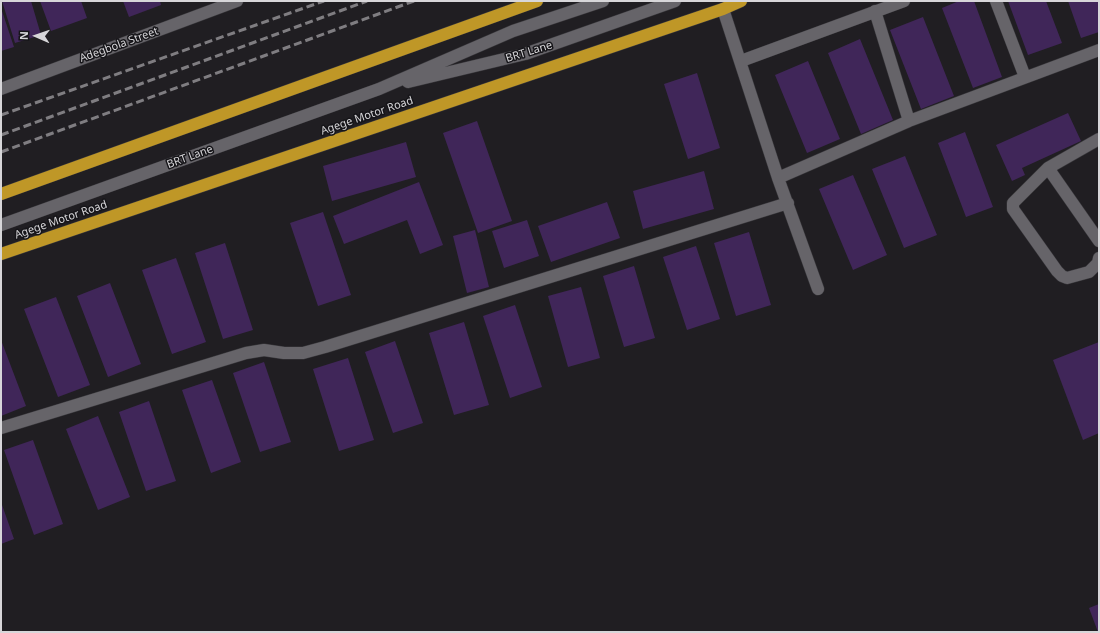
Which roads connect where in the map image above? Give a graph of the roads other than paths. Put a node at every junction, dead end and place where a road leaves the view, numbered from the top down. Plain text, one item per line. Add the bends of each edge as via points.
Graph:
1 (237, 1) edge
2 (537, 1) edge
3 (602, 1) edge
4 (675, 1) edge
5 (742, 1) edge
6 (904, 1) edge
7 (996, 1) edge
8 (723, 9) junction
9 (875, 11) junction
10 (1099, 50) edge
11 (741, 61) junction
12 (1025, 78) junction
13 (1, 89) edge
14 (379, 89) junction
15 (910, 121) junction
16 (1099, 139) edge
17 (1048, 168) junction
18 (778, 178) junction
19 (1, 194) edge
20 (788, 203) junction
21 (1, 225) edge
22 (1099, 241) edge
23 (1, 254) edge
24 (1099, 258) edge
25 (818, 289) dead end
26 (1, 428) edge

1 - 13 street, Adegbola Street
2 - 19 highway
3 - 14 street, BRT Lane via 513,31
4 - 14 street, BRT Lane via 524,54
5 - 8 highway, Agege Motor Road
6 - 9 street
7 - 12 street
8 - 11 street
8 - 23 highway, Agege Motor Road
9 - 11 street
9 - 15 street
10 - 12 street
11 - 18 street
12 - 15 street
14 - 21 street, BRT Lane
15 - 18 street
16 - 17 street
17 - 22 street
17 - 24 street via 1014,203 1013,210 1062,276 1067,278 1089,272 1098,263
18 - 20 street
20 - 25 street
20 - 26 street via 325,347 303,353 264,350 246,353

